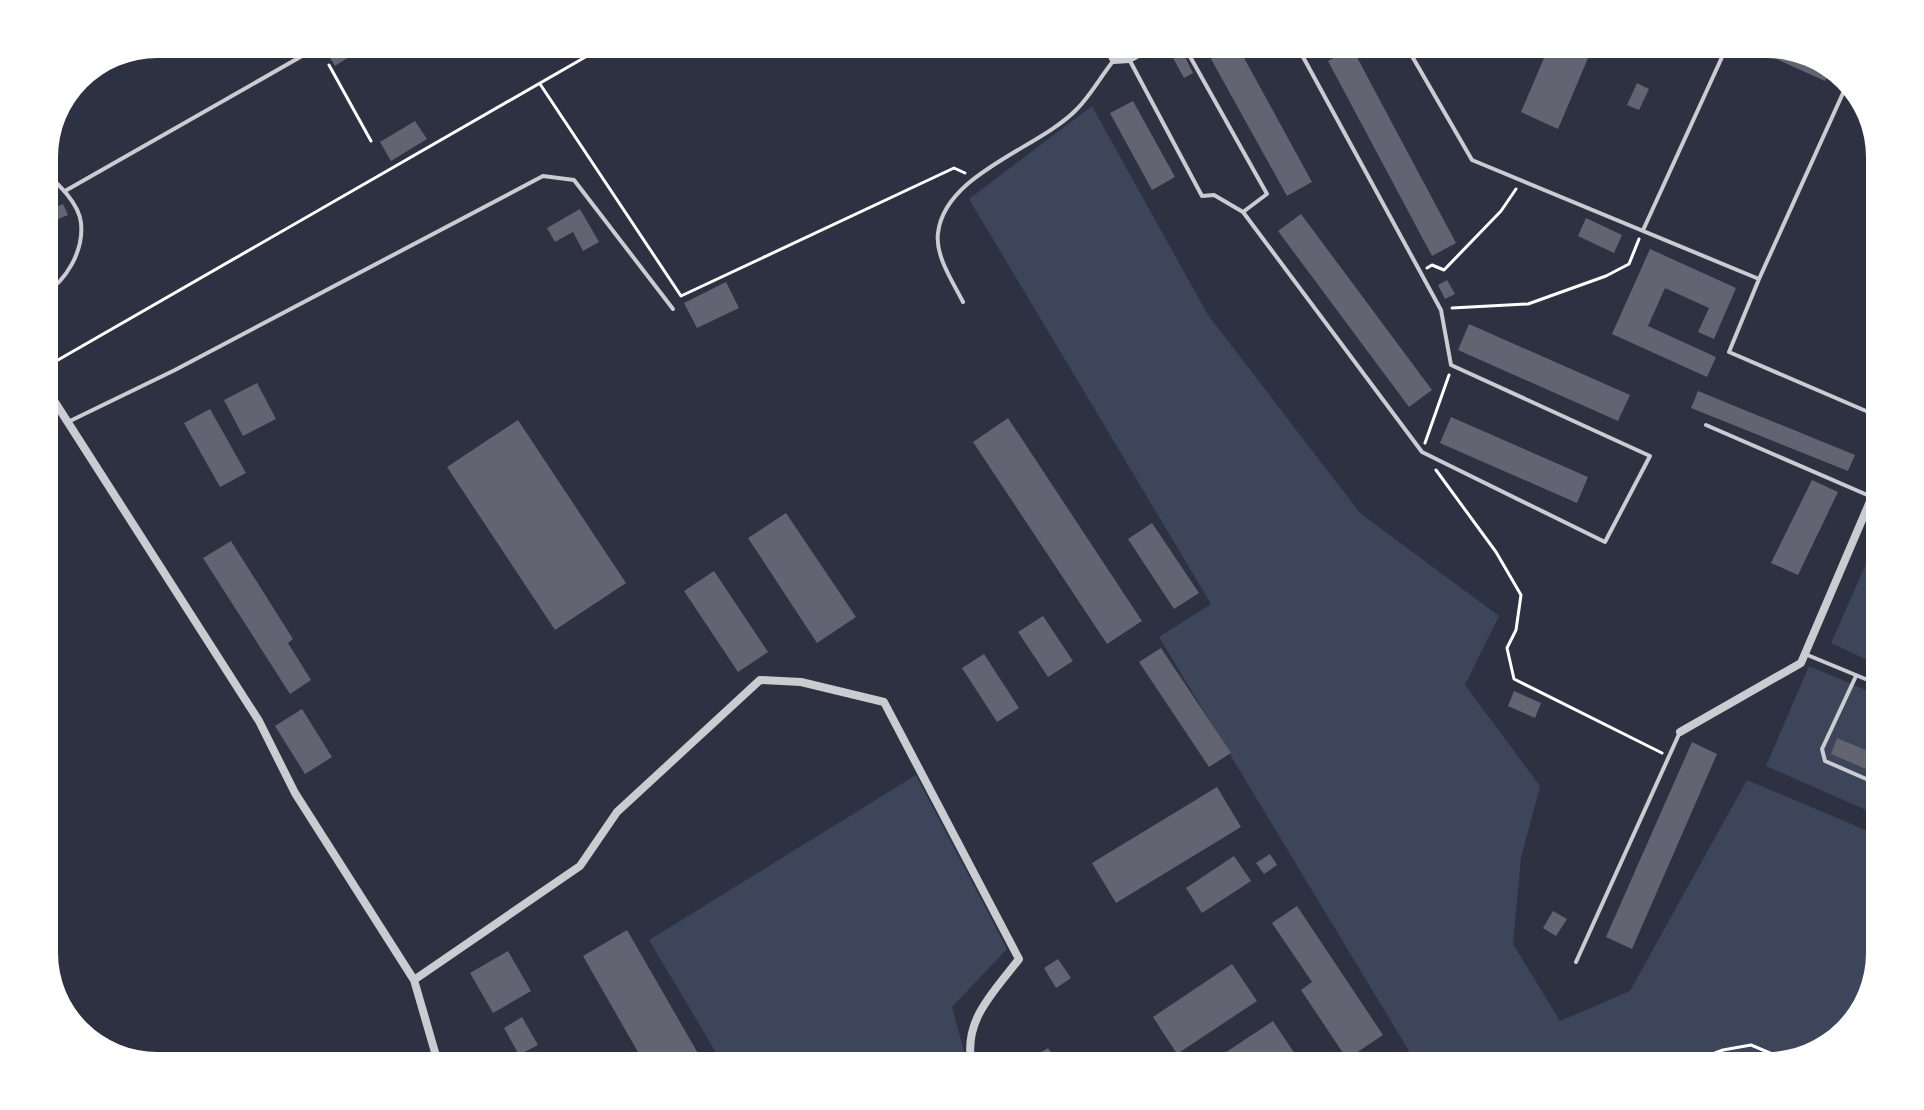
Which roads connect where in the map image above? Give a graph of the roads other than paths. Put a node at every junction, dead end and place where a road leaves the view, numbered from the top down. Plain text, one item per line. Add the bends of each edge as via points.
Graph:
1 (298, 58) edge
2 (1191, 58) edge
3 (1304, 58) edge
4 (1413, 58) edge
5 (1722, 58) edge
6 (1129, 59) joint
7 (1114, 60) joint
8 (1843, 94) edge
9 (58, 184) edge
10 (65, 191) junction
11 (1243, 212) junction
12 (1644, 228) junction
13 (1759, 279) junction
14 (58, 286) edge
15 (963, 302) dead end
16 (673, 309) dead end
17 (58, 404) edge
18 (1866, 411) edge
19 (70, 421) junction
20 (1706, 425) dead end
21 (1866, 494) edge
22 (1866, 511) edge
23 (1805, 654) junction
24 (1856, 676) junction
25 (1866, 680) edge
26 (1680, 732) joint
27 (1866, 779) edge
28 (1576, 962) dead end
29 (414, 980) junction
30 (435, 1052) edge
31 (968, 1052) edge

1 - 10 lane
2 - 11 lane via 1267,194
3 - 11 lane via 1441,310 1451,365 1650,456 1605,542 1422,452
4 - 12 lane via 1472,160
5 - 12 lane
6 - 7 street
6 - 11 lane via 1202,196 1214,195
7 - 15 lane via 1076,111 975,179 941,216 940,253
8 - 13 lane
9 - 10 lane
10 - 14 lane via 82,222 76,256
12 - 13 lane
13 - 18 lane via 1729,352
16 - 19 lane via 574,180 543,176
17 - 19 street
19 - 29 street
20 - 21 lane
22 - 23 street
23 - 24 lane
23 - 26 street via 1801,663
24 - 25 lane
24 - 27 lane via 1822,749 1825,761
26 - 28 lane
29 - 30 street
29 - 31 street via 580,866 617,812 760,680 801,682 884,702 1019,959 975,1016

